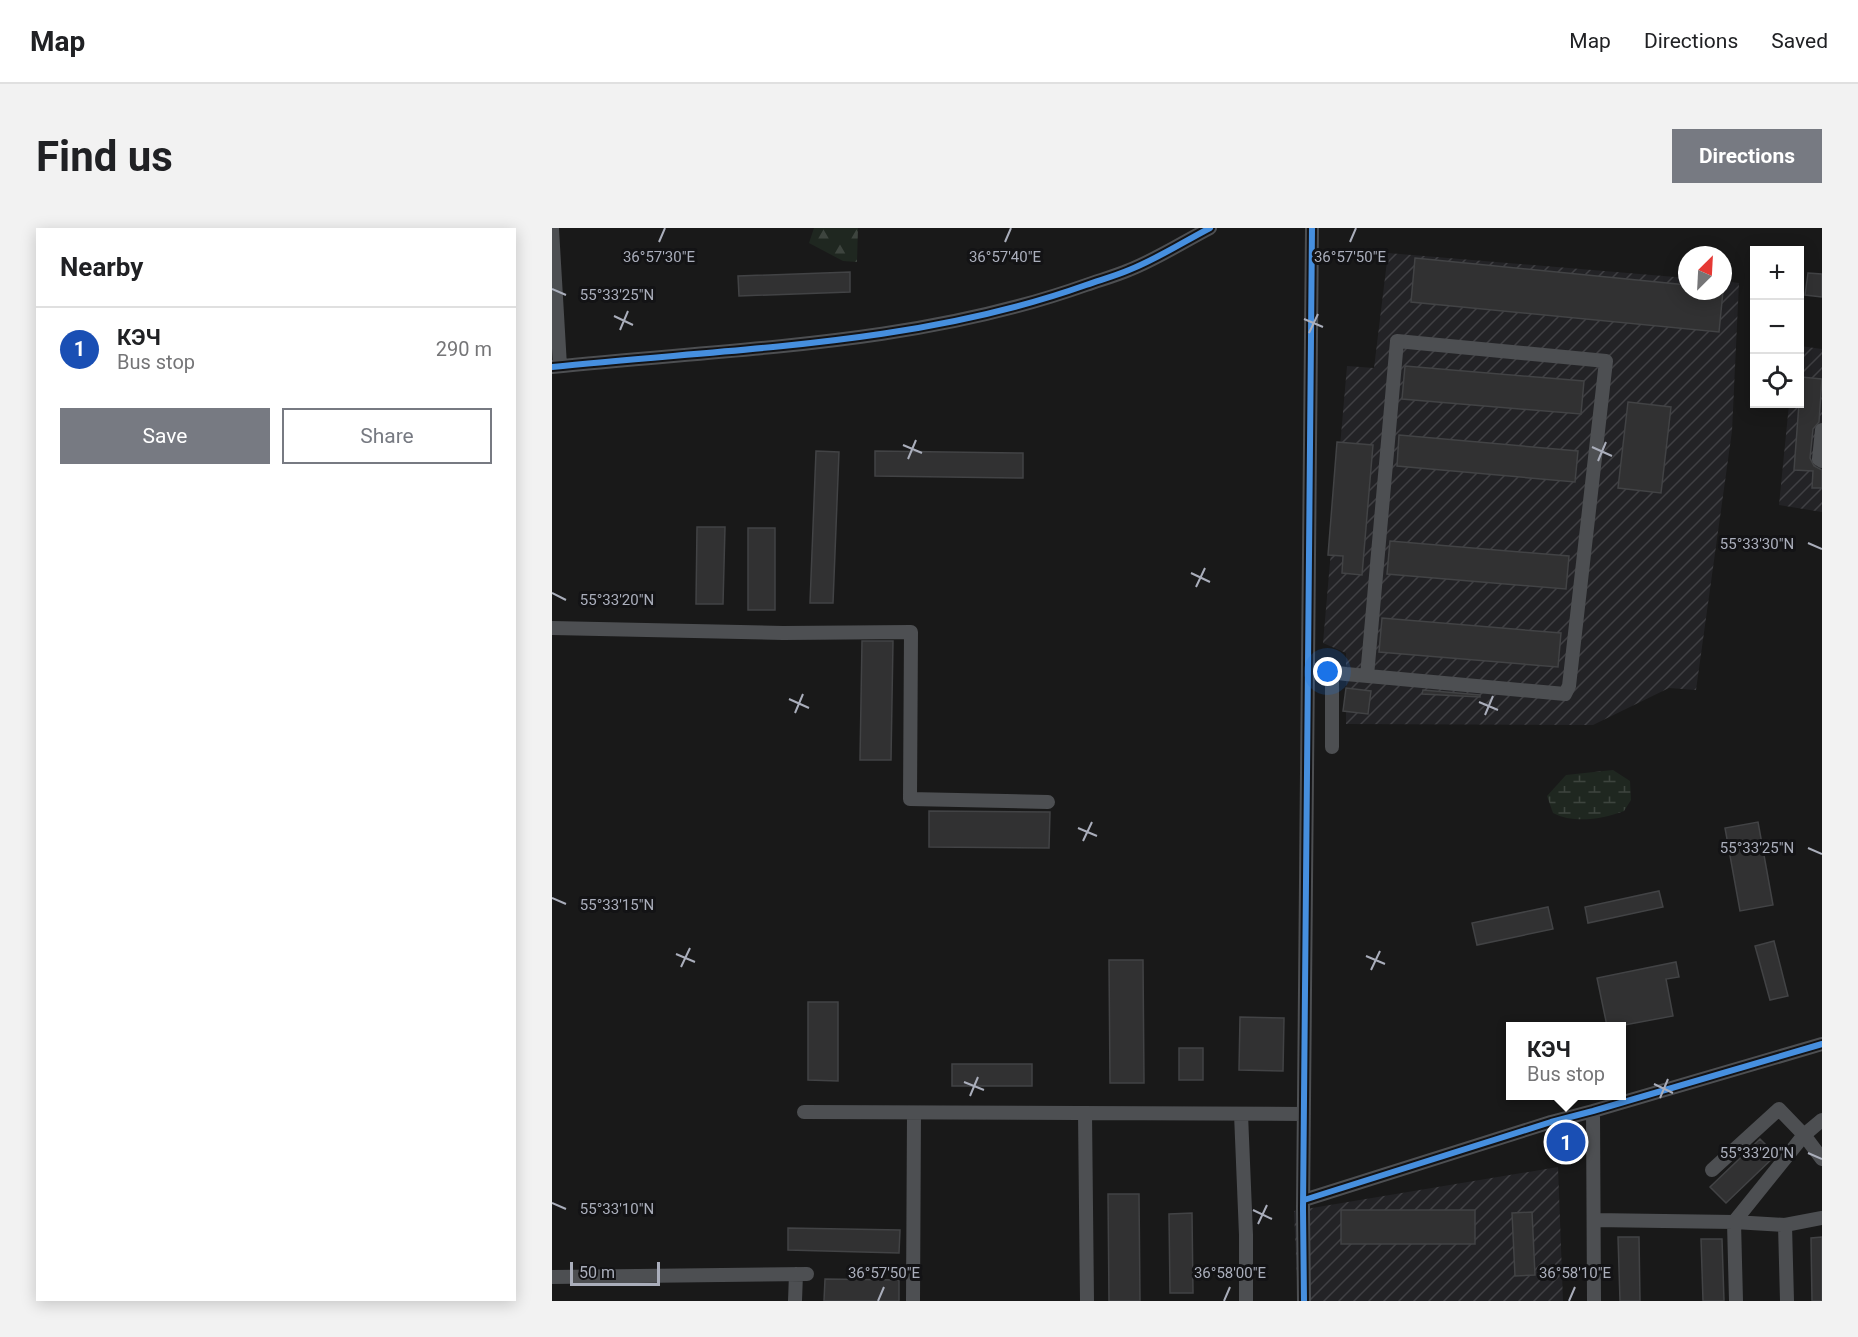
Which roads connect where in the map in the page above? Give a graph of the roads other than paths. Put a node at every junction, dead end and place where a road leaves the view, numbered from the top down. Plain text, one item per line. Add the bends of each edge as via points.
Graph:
1 (1210, 228) edge
2 (1312, 228) edge
3 (552, 229) edge
4 (556, 367) edge
5 (1822, 430) edge
6 (1822, 460) edge
7 (552, 628) edge
8 (1308, 669) junction
9 (1332, 672) junction
10 (1367, 676) junction
11 (1332, 747) dead end
12 (1048, 802) dead end
13 (1822, 1044) edge
14 (1593, 1111) junction
15 (804, 1112) dead end
16 (914, 1113) junction
17 (1085, 1113) junction
18 (1241, 1114) junction
19 (1304, 1114) junction
20 (1822, 1120) edge
21 (1804, 1135) junction
22 (1822, 1159) edge
23 (1712, 1170) dead end
24 (1304, 1200) junction
25 (1820, 1216) edge
26 (1594, 1220) junction
27 (1734, 1222) junction
28 (1785, 1225) junction
29 (552, 1276) edge
30 (795, 1301) edge
31 (913, 1301) edge
32 (1087, 1301) edge
33 (1246, 1301) edge
34 (1304, 1301) edge
35 (1594, 1301) edge
36 (1736, 1301) edge
37 (1787, 1301) edge

1 - 4 street via 1130,270 1057,296 982,316 756,349
2 - 8 street
3 - 4 street
5 - 6 street
7 - 12 street via 910,632 910,799
8 - 9 street
8 - 19 street
9 - 10 street
9 - 11 street
10 - 10 street via 1397,341 1606,360 1565,694
13 - 14 street
14 - 24 street
14 - 26 street
15 - 16 street
16 - 17 street
16 - 31 street
17 - 18 street
17 - 32 street
18 - 19 street
18 - 33 street
19 - 24 street
20 - 21 street
21 - 22 street
21 - 23 street via 1779,1109
21 - 27 street
24 - 34 street
25 - 28 street
26 - 27 street
26 - 35 street
27 - 28 street
27 - 36 street
28 - 37 street
29 - 30 street via 801,1274

